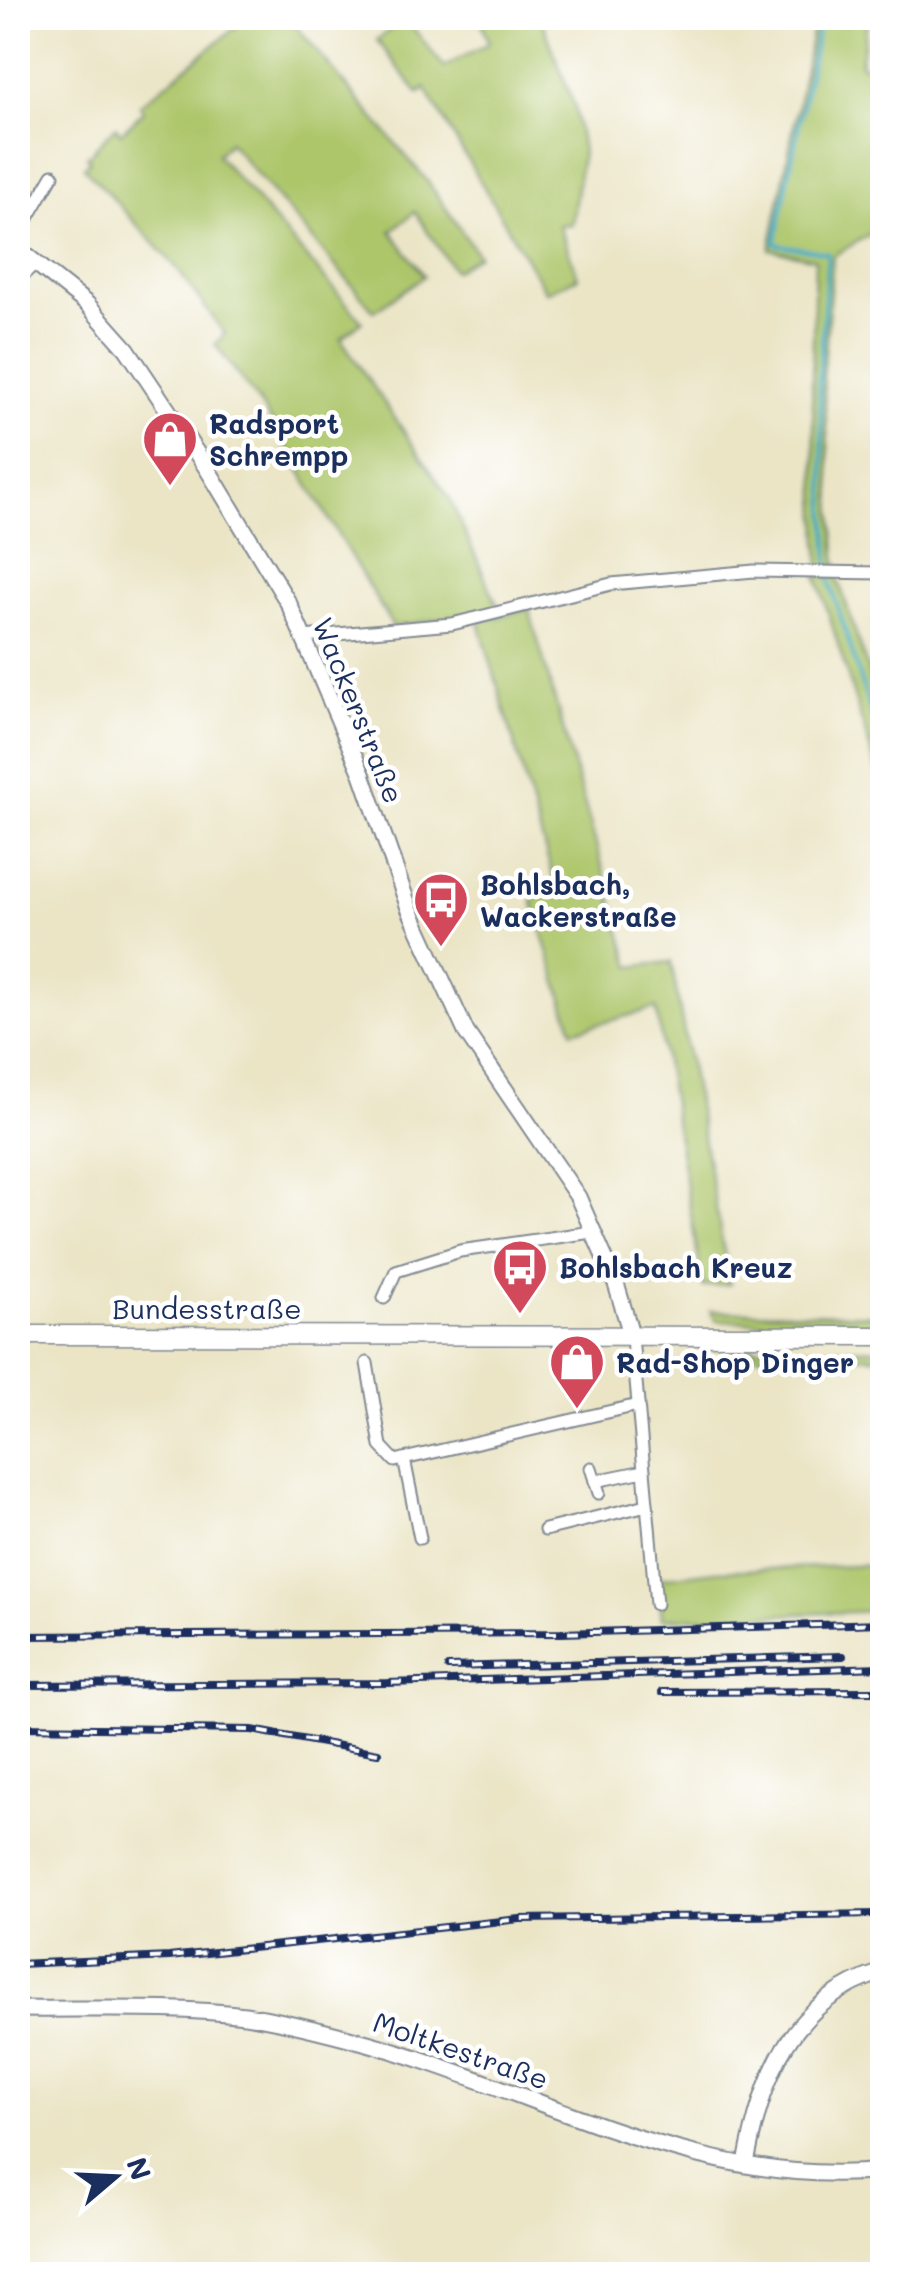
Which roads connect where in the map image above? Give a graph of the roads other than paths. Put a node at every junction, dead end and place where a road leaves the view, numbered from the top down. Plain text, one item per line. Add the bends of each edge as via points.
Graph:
1 (21, 18) edge
2 (18, 24) edge
3 (54, 175) dead end
4 (18, 235) edge
5 (18, 249) edge
6 (35, 263) junction
7 (18, 280) edge
8 (882, 573) edge
9 (303, 637) junction
10 (592, 1232) junction
11 (384, 1298) dead end
12 (18, 1336) edge
13 (882, 1336) edge
14 (632, 1337) junction
15 (367, 1363) dead end
16 (638, 1405) junction
17 (404, 1459) junction
18 (644, 1471) junction
19 (595, 1481) dead end
20 (647, 1504) junction
21 (546, 1530) dead end
22 (420, 1538) dead end
23 (656, 1604) dead end
24 (882, 1972) edge
25 (18, 2009) edge
26 (746, 2164) junction
27 (882, 2171) edge

1 - 2 street
3 - 4 street
5 - 6 street, Wackerstraße
6 - 7 street
6 - 9 street, Wackerstraße via 87,304 127,349 208,470
8 - 9 street via 754,570 628,582 452,624
9 - 10 street, Wackerstraße via 362,774 409,908 466,1032 578,1197
10 - 11 street via 429,1258 396,1272
10 - 14 street, Wackerstraße
12 - 14 main road, Bundesstraße
13 - 14 main road, Bundesstraße
14 - 16 street, Wackerstraße
15 - 17 street via 382,1446 395,1461
16 - 17 street
16 - 18 street, Wackerstraße
17 - 22 street
18 - 19 street
18 - 20 street, Wackerstraße
20 - 21 street
20 - 23 street, Wackerstraße
24 - 26 street via 856,1980 812,2012 778,2054 760,2097
25 - 26 street, Moltkestraße via 244,2015 351,2038 632,2136
26 - 27 street, Moltkestraße

